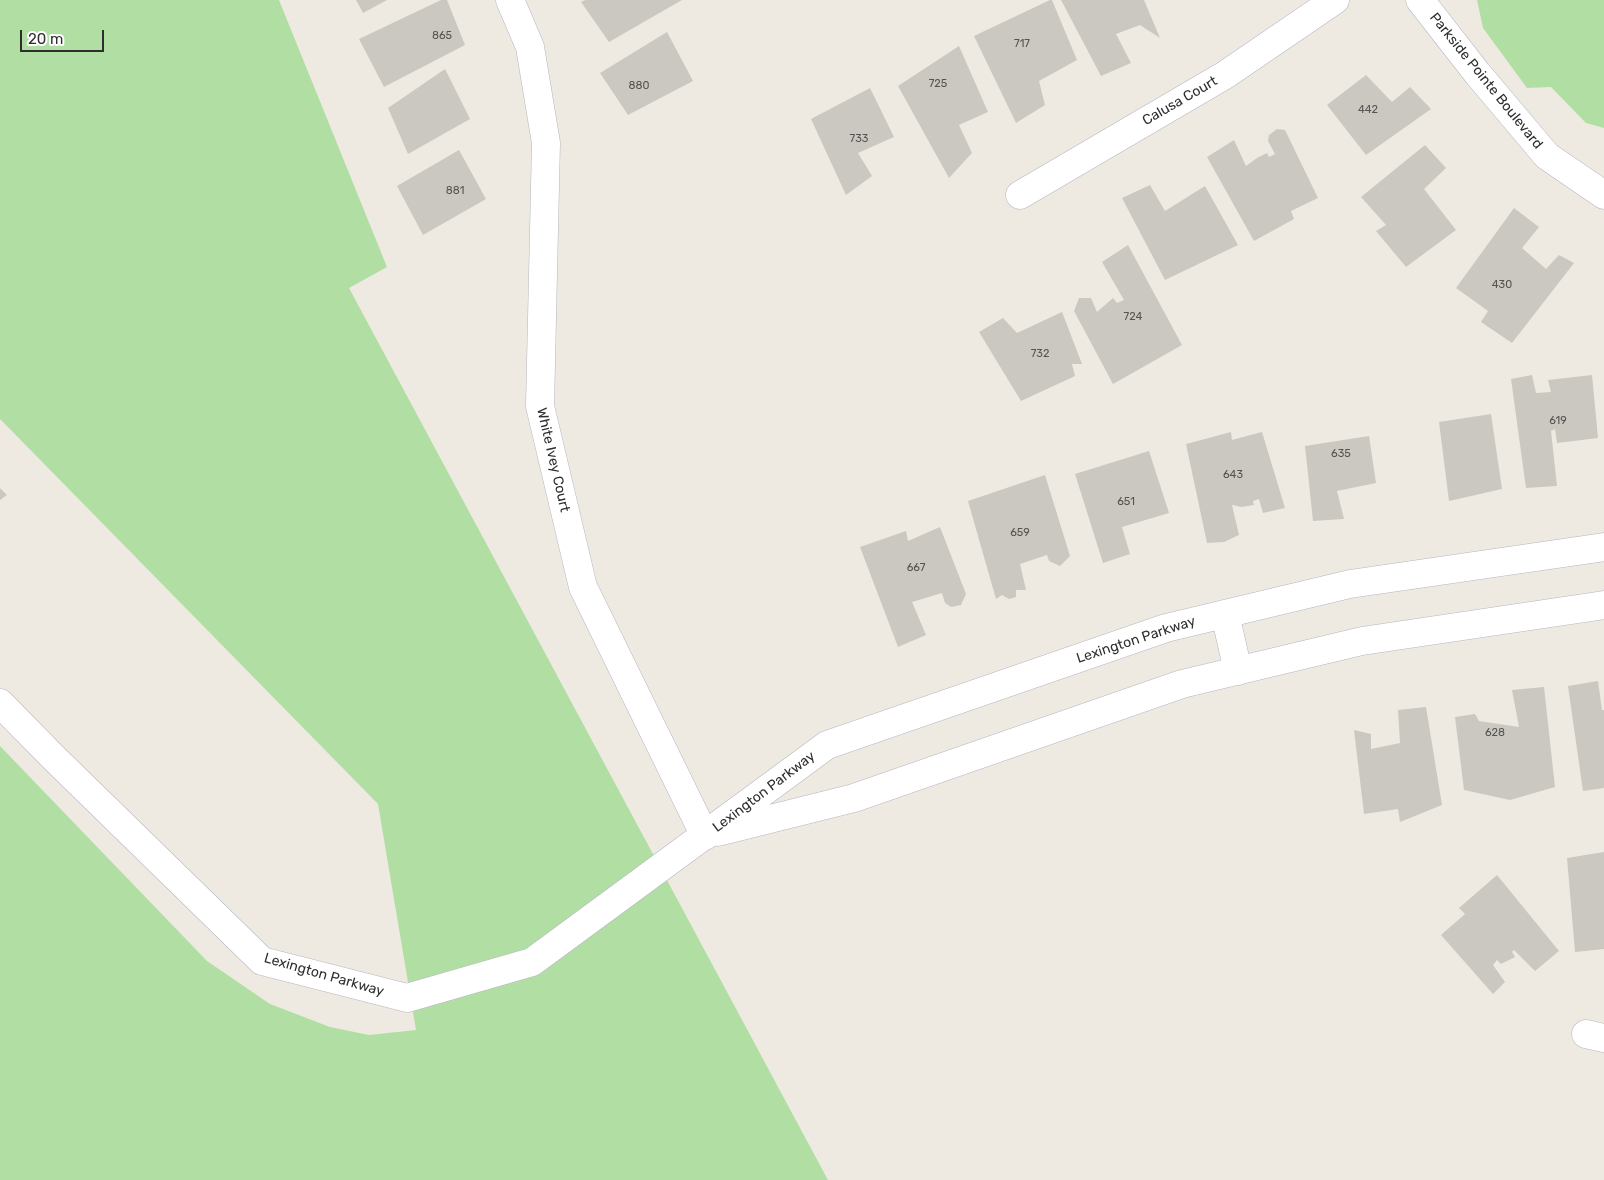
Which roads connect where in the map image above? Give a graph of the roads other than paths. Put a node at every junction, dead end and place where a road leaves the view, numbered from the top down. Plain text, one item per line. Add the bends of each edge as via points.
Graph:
1 (510, 0) edge
2 (1334, 0) edge
3 (1420, 0) edge
4 (1020, 195) dead end
5 (1604, 195) edge
6 (1604, 547) edge
7 (1604, 605) edge
8 (1225, 614) junction
9 (1238, 671) junction
10 (0, 703) edge
11 (705, 836) junction

1 - 11 street, White Ivey Court via 530,47 546,143 540,406 583,587
2 - 4 street, Calusa Court via 1225,75
3 - 5 street, Parkside Pointe Boulevard via 1547,156
6 - 8 street, Lexington Parkway via 1350,584
7 - 9 street, Lexington Parkway via 1362,641
8 - 9 street
8 - 11 street, Lexington Parkway via 1166,628 827,745
9 - 11 street, Lexington Parkway via 1182,684 854,798
10 - 11 street, Lexington Parkway via 262,961 407,998 532,962

